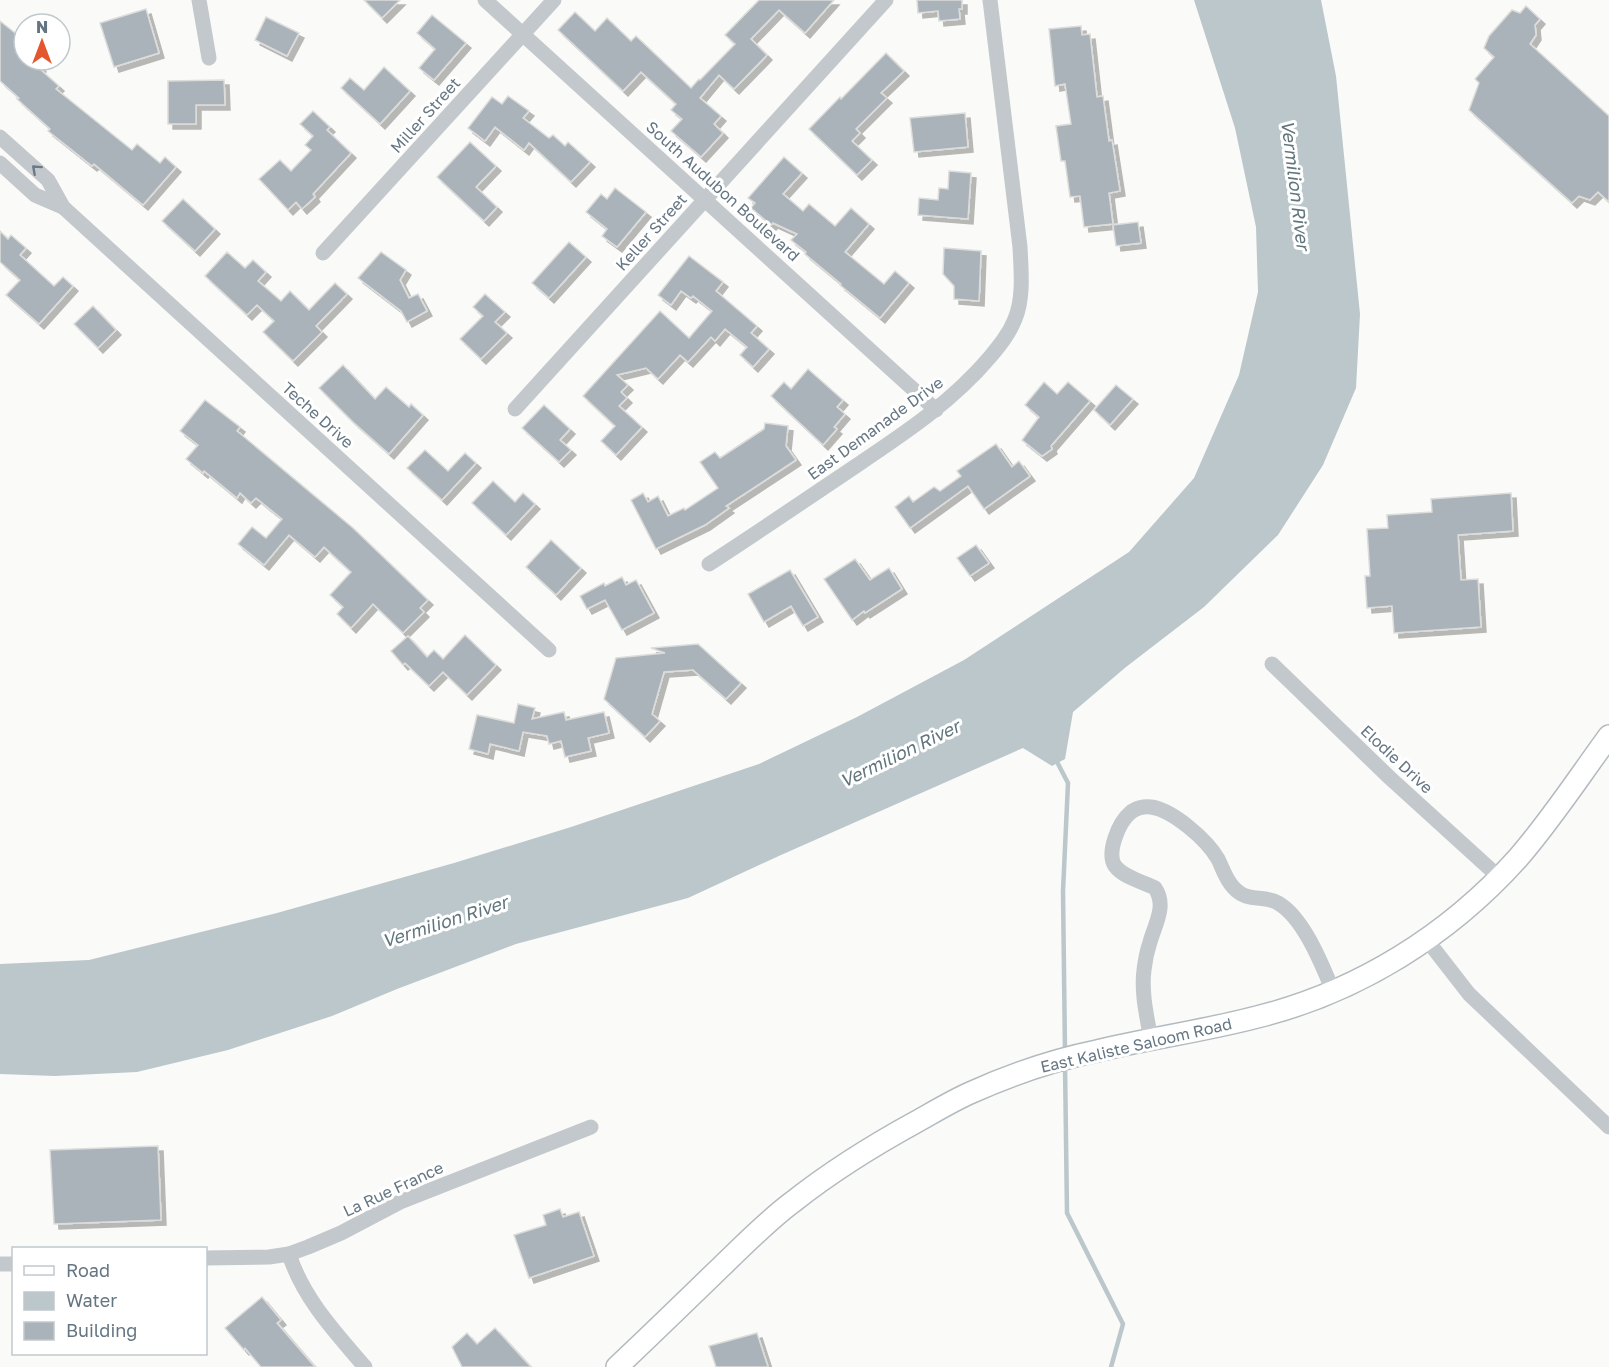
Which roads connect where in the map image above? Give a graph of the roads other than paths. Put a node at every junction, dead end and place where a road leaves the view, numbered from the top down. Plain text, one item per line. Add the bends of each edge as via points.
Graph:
1 (198, 0) edge
2 (485, 0) edge
3 (554, 0) edge
4 (886, 0) edge
5 (990, 0) edge
6 (522, 34) junction
7 (209, 58) dead end
8 (0, 137) edge
9 (0, 163) edge
10 (705, 199) junction
11 (63, 207) junction
12 (322, 253) dead end
13 (515, 409) dead end
14 (936, 410) junction
15 (709, 564) dead end
16 (549, 650) dead end
17 (1272, 664) dead end
18 (1609, 736) edge
19 (1500, 878) junction
20 (1427, 940) junction
21 (1333, 991) junction
22 (1151, 1040) junction
23 (1609, 1126) edge
24 (591, 1127) dead end
25 (289, 1254) junction
26 (207, 1258) edge
27 (365, 1367) edge
28 (617, 1367) edge

1 - 7 street
2 - 6 street, South Audubon Boulevard
3 - 6 street, Miller Street
4 - 10 street, Keller Street
5 - 14 street, East Demanade Drive via 1017,217 1019,304 1005,339
6 - 10 street, South Audubon Boulevard
6 - 12 street, Miller Street
11 -> 8 street, Teche Drive via 48,180
9 - 11 street, Teche Drive via 35,195
10 - 13 street, Keller Street
10 - 14 street, South Audubon Boulevard
11 - 16 street, Teche Drive
14 - 15 street, East Demanade Drive
17 - 19 street, Elodie Drive
18 - 19 main road, East Kaliste Saloom Road
19 - 20 main road, East Kaliste Saloom Road
20 - 21 main road, East Kaliste Saloom Road via 1378,970
20 - 23 street via 1469,994
21 - 22 main road, East Kaliste Saloom Road via 1257,1017
21 - 22 street via 1319,958 1290,913 1269,900 1253,899 1235,890 1218,859 1179,820 1161,809 1136,809 1123,820 1112,857 1121,872 1158,893 1160,914 1144,971 1143,999
22 - 28 main road, East Kaliste Saloom Road via 1027,1070 969,1093 876,1144 765,1224
24 - 25 street, La Rue France via 400,1202 341,1233
25 - 26 street, La Rue France
25 - 27 street via 305,1292

